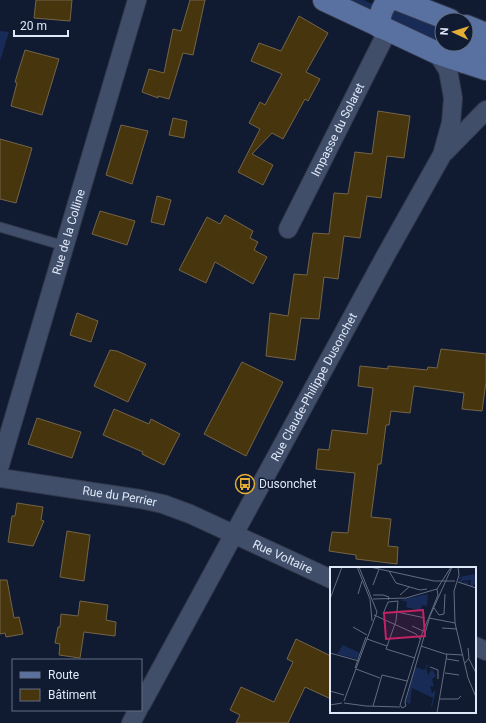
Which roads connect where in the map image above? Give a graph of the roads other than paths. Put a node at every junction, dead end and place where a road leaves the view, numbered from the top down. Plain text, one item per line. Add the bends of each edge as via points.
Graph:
1 (137, 0) edge
2 (324, 0) edge
3 (389, 0) edge
4 (399, 0) edge
5 (434, 14) edge
6 (384, 28) junction
7 (474, 29) edge
8 (486, 34) edge
9 (434, 44) edge
10 (486, 45) edge
11 (441, 52) edge
12 (448, 52) edge
13 (464, 62) junction
14 (486, 69) edge
15 (453, 98) junction
16 (486, 110) edge
17 (442, 155) junction
18 (0, 227) edge
19 (288, 229) dead end
20 (65, 246) junction
21 (0, 465) edge
22 (0, 478) edge
23 (234, 535) junction
24 (330, 579) edge
25 (476, 646) edge
26 (486, 651) edge
27 (142, 702) edge
28 (137, 711) edge
29 (131, 723) edge

1 - 20 street, Rue de la Colline
2 - 6 main road
3 - 6 main road via 381,11 379,21
4 - 5 main road
6 - 9 main road
6 - 19 street, Impasse du Solaret
7 - 8 main road
10 - 13 main road via 474,51
11 - 15 street, Rue Claude-Philippe Dusonchet via 452,84
12 - 13 main road
13 - 14 main road
13 - 15 street, Rue Claude-Philippe Dusonchet
15 - 17 street, Rue Claude-Philippe Dusonchet via 451,123
16 - 17 street, Rue Claude-Philippe Dusonchet
17 - 23 street, Rue Claude-Philippe Dusonchet
18 - 20 lane
20 - 21 street, Rue de la Colline
22 - 23 street, Rue du Perrier via 152,501 190,514
23 - 24 street, Rue Voltaire
23 - 27 street, Rue Claude-Philippe Dusonchet
25 - 26 street
28 - 29 street

